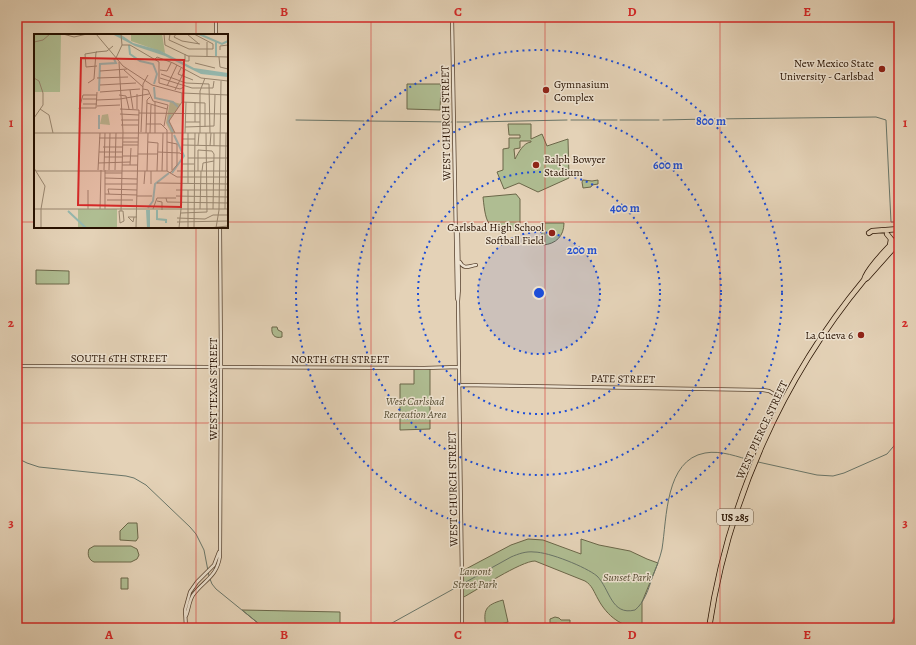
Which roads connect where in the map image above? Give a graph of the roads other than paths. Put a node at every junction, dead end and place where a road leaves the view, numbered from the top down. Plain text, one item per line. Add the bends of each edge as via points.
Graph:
1 (216, 17) edge
2 (452, 17) edge
3 (216, 34) edge
4 (220, 228) edge
5 (456, 228) junction
6 (899, 230) edge
7 (869, 233) dead end
8 (887, 234) dead end
9 (899, 236) edge
10 (899, 242) edge
11 (889, 246) junction
12 (459, 260) junction
13 (476, 265) dead end
14 (864, 280) junction
15 (458, 301) junction
16 (17, 366) edge
17 (221, 366) junction
18 (459, 367) junction
19 (460, 384) junction
20 (784, 400) junction
21 (220, 551) junction
22 (462, 581) dead end
23 (462, 586) dead end
24 (186, 616) junction
25 (186, 628) edge
26 (462, 628) edge
27 (709, 628) edge

1 - 3 street
2 - 5 street, WEST CHURCH STREET
4 - 17 street, WEST TEXAS STREET
5 - 12 street, WEST CHURCH STREET
5 - 15 street, WEST CHURCH STREET
6 - 7 highway
8 - 11 highway via 891,239
9 - 11 highway, WEST PIERCE STREET / US 285
10 - 14 highway, WEST PIERCE STREET / US 285
11 - 14 highway, WEST PIERCE STREET / US 285 via 865,275
12 - 13 street via 464,267
12 - 15 street, WEST CHURCH STREET
14 - 20 highway, WEST PIERCE STREET / US 285 via 820,339
15 - 18 street, WEST CHURCH STREET
16 - 17 street, SOUTH 6TH STREET
17 - 18 street, NORTH 6TH STREET
17 - 21 street, WEST TEXAS STREET
18 - 19 street, WEST CHURCH STREET
19 - 20 street, PATE STREET via 763,390
19 - 22 street, WEST CHURCH STREET
20 - 27 highway, WEST PIERCE STREET / US 285 via 754,464 730,533
21 - 24 street, WEST TEXAS STREET via 213,575 192,597
21 - 24 street, WEST TEXAS STREET via 211,569 190,592 185,606
23 - 26 street
24 - 25 street

